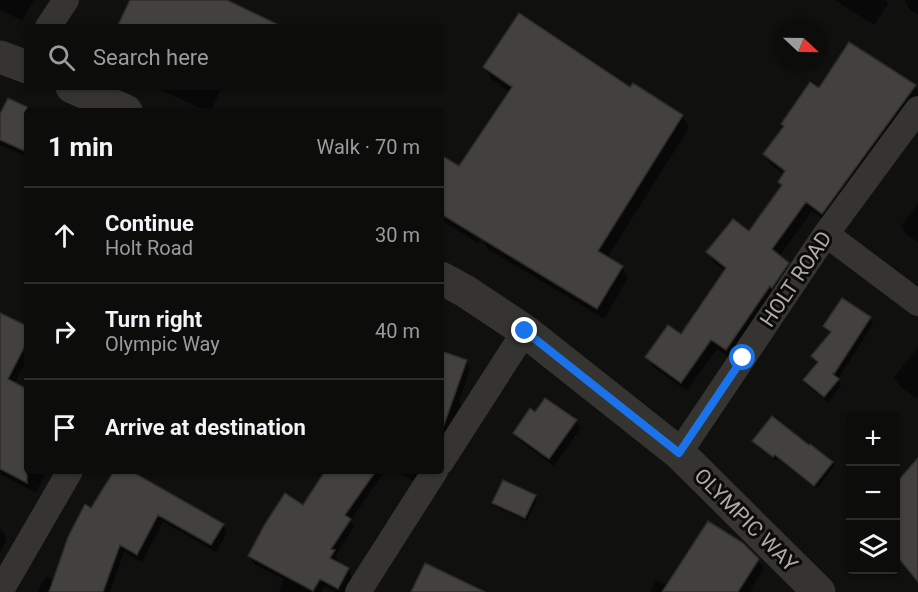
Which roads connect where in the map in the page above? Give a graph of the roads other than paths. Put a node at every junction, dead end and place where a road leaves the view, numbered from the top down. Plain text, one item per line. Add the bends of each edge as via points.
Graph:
1 (66, 0) edge
2 (50, 24) edge
3 (79, 90) edge
4 (119, 108) edge
5 (918, 109) edge
6 (826, 234) junction
7 (444, 280) edge
8 (918, 303) edge
9 (525, 331) junction
10 (679, 453) junction
11 (444, 457) edge
12 (68, 474) edge
13 (433, 474) edge
14 (0, 592) edge
15 (358, 592) edge
16 (819, 592) edge

1 - 2 street
3 - 4 street
5 - 6 street, HOLT ROAD
6 - 8 street
6 - 10 street, HOLT ROAD
7 - 9 street, OLYMPIC WAY
9 - 10 street, OLYMPIC WAY
9 - 11 street
10 - 16 street, OLYMPIC WAY
12 - 14 street
13 - 15 street

